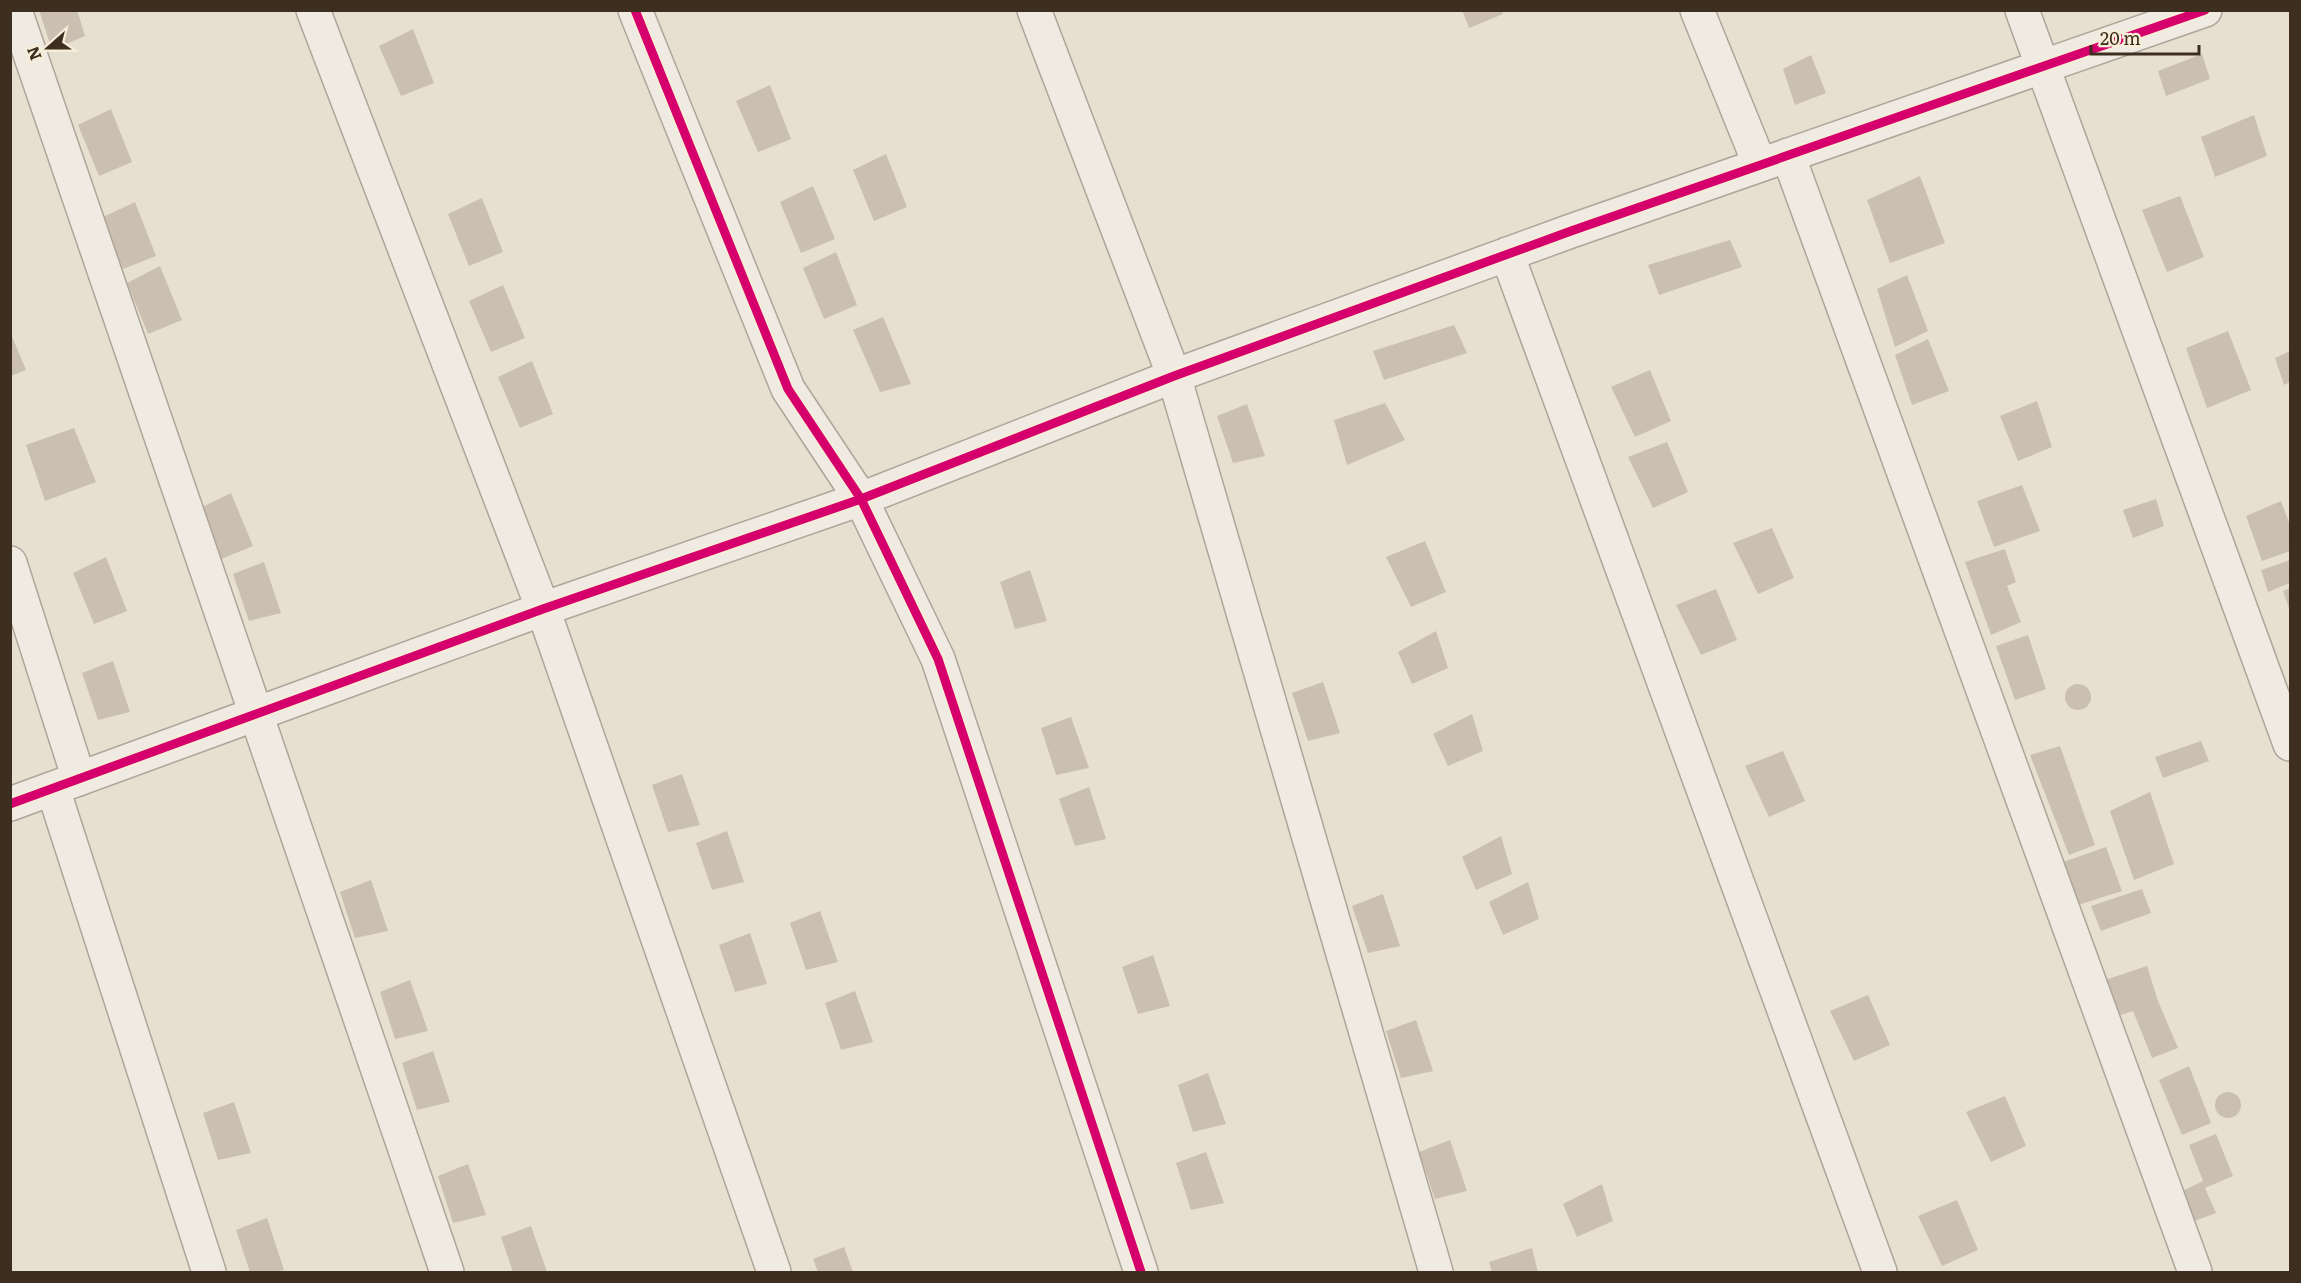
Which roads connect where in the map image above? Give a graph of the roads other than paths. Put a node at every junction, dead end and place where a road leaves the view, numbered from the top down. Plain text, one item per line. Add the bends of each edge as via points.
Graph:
1 (15, 10) edge
2 (313, 10) edge
3 (635, 10) edge
4 (1034, 10) edge
5 (1697, 10) edge
6 (2022, 10) edge
7 (2205, 10) edge
8 (2043, 67) junction
9 (1774, 160) junction
10 (1507, 254) junction
11 (1174, 376) junction
12 (861, 499) junction
13 (10, 563) edge
14 (543, 609) junction
15 (255, 714) junction
16 (2290, 744) edge
17 (66, 784) junction
18 (10, 804) edge
19 (209, 1272) edge
20 (447, 1272) edge
21 (774, 1272) edge
22 (1141, 1272) edge
23 (1436, 1272) edge
24 (1880, 1272) edge
25 (2195, 1272) edge

1 - 15 street
2 - 14 street
3 - 12 street via 788,389
4 - 11 street
5 - 9 street
6 - 8 street
7 - 8 street
8 - 9 street
8 - 16 street
9 - 10 street
9 - 25 street
10 - 11 street
10 - 24 street
11 - 12 street
11 - 23 street
12 - 14 street
12 - 22 street via 938,659
13 - 17 street
14 - 15 street
14 - 21 street
15 - 17 street
15 - 20 street
17 - 18 street
17 - 19 street

